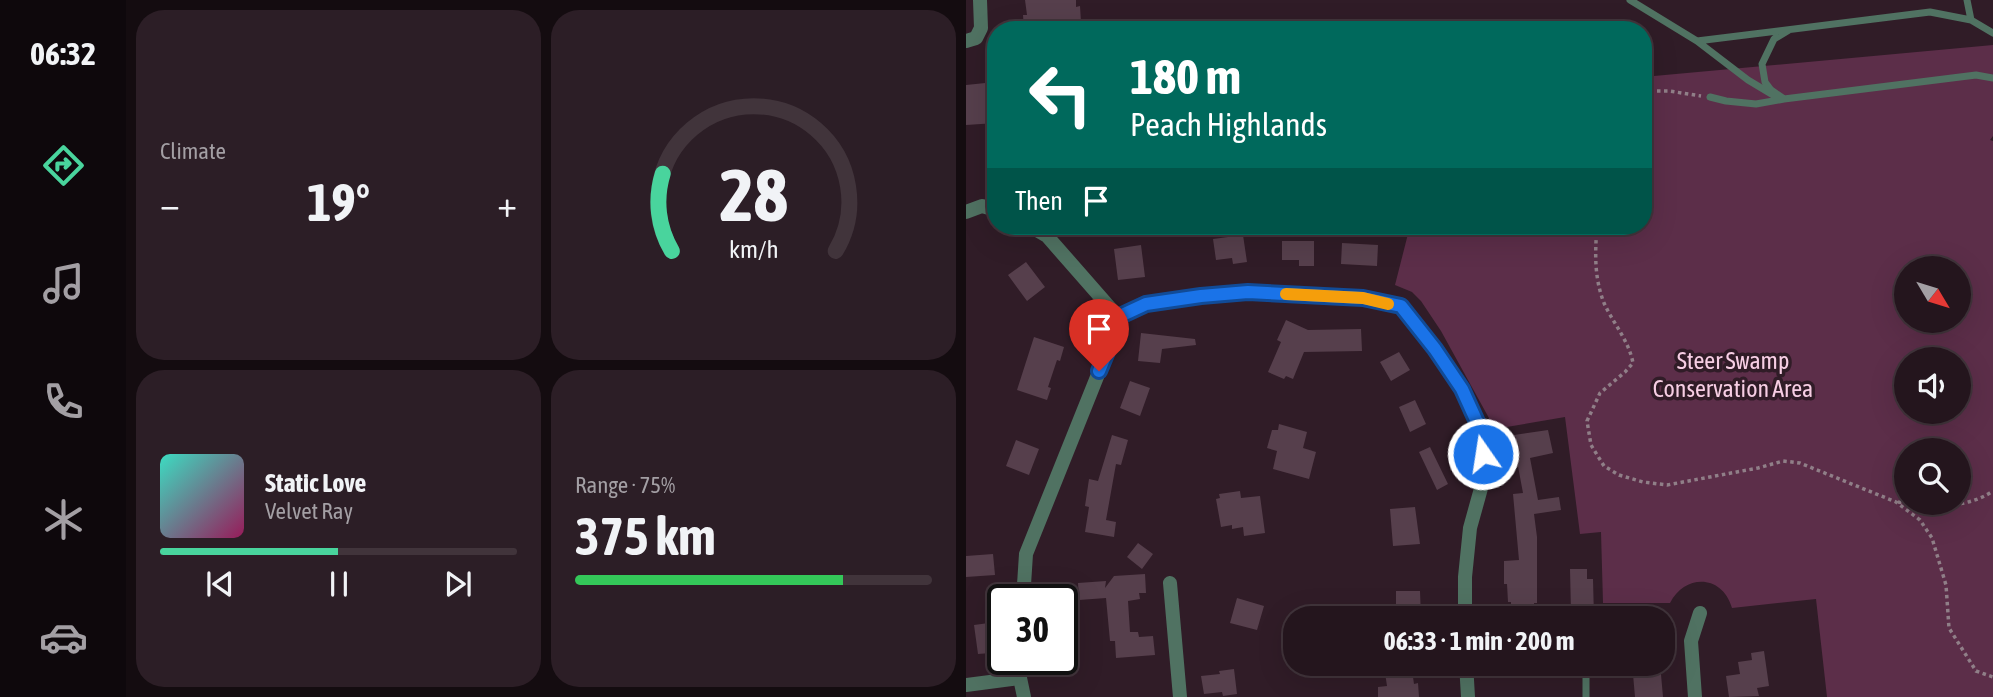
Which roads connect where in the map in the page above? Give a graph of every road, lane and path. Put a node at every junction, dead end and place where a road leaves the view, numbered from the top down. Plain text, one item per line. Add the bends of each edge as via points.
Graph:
1 (980, 0) edge
2 (1630, 0) edge
3 (1967, 0) edge
4 (1971, 20) junction
5 (1793, 28) junction
6 (1993, 33) edge
7 (1697, 40) junction
8 (966, 41) edge
9 (1993, 78) edge
10 (1652, 91) edge
11 (1710, 97) joint
12 (1784, 99) junction
13 (987, 207) edge
14 (966, 212) edge
15 (1045, 235) edge
16 (1596, 235) edge
17 (1118, 317) junction
18 (1993, 491) edge
19 (1971, 500) edge
20 (1894, 501) edge
21 (1913, 515) edge
22 (1170, 583) dead end
23 (1024, 584) edge
24 (1465, 606) edge
25 (1700, 613) dead end
26 (1467, 676) edge
27 (1586, 676) edge
28 (1993, 677) edge
29 (1020, 678) joint
30 (966, 685) edge
31 (1024, 697) edge
32 (1180, 697) edge
33 (1468, 697) edge
34 (1586, 697) edge
35 (1695, 697) edge

1 - 8 street via 981,28 976,38
2 - 7 lane
3 - 4 lane
4 - 5 lane via 1930,12
4 - 6 lane
5 - 7 lane
5 - 12 lane via 1774,39 1762,64 1765,82
7 - 12 lane via 1748,80
9 - 12 lane via 1976,75
10 - 11 path
11 - 12 lane via 1756,104
13 - 14 street
15 - 17 street
16 - 20 path via 1594,259 1599,285 1633,363 1600,393 1587,421 1591,445 1604,466 1619,475 1667,485 1783,461 1800,463
17 - 23 street via 1026,554
17 - 24 street via 1146,304 1248,292 1363,298 1401,306 1462,389 1482,433 1485,474 1470,528
18 - 19 path
21 - 28 path via 1932,538 1946,585 1949,628 1976,671
22 - 32 street
25 - 35 street via 1691,641
26 - 33 street
27 - 34 lane
29 - 30 street
29 - 31 street

